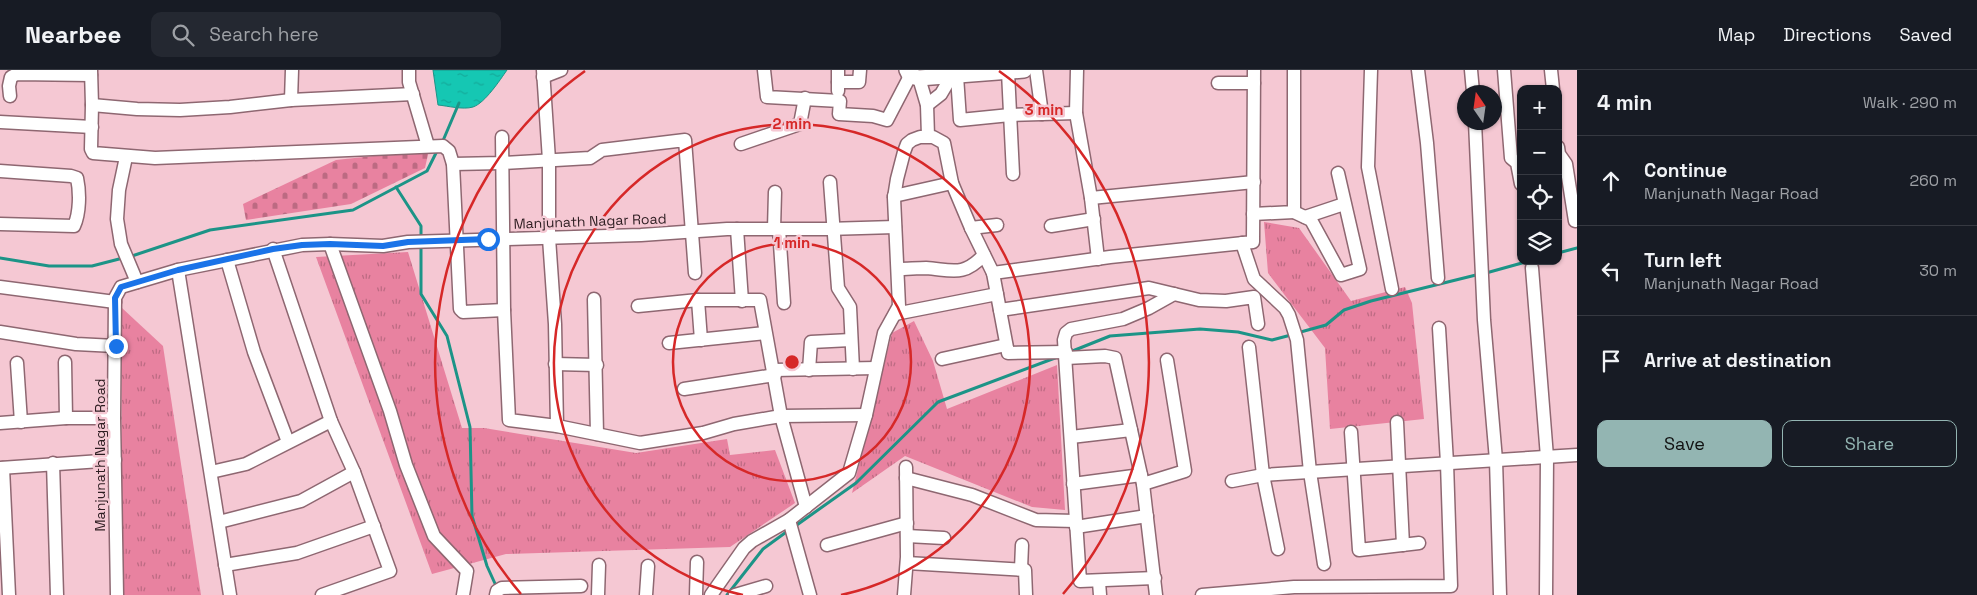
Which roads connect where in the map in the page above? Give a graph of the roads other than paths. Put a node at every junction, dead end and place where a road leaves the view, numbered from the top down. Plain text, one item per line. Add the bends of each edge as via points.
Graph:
1 (292, 70) edge
2 (409, 70) edge
3 (561, 70) edge
4 (764, 70) edge
5 (860, 70) edge
6 (1024, 70) edge
7 (1036, 70) edge
8 (1077, 70) edge
9 (1294, 70) edge
10 (1371, 70) edge
11 (1418, 70) edge
12 (1471, 70) edge
13 (1504, 70) edge
14 (1551, 70) edge
15 (1002, 71) edge
16 (91, 72) edge
17 (974, 72) edge
18 (543, 73) edge
19 (912, 75) edge
20 (946, 75) edge
21 (838, 76) edge
22 (1254, 76) edge
23 (1218, 84) dead end
24 (1472, 85) edge
25 (1553, 85) edge
26 (413, 94) junction
27 (941, 94) junction
28 (10, 96) dead end
29 (959, 96) junction
30 (805, 98) junction
31 (291, 100) junction
32 (837, 101) junction
33 (92, 105) junction
34 (927, 105) junction
35 (1076, 113) junction
36 (1042, 114) junction
37 (1010, 115) junction
38 (0, 122) edge
39 (92, 127) junction
40 (1475, 130) edge
41 (928, 136) junction
42 (502, 137) dead end
43 (741, 144) dead end
44 (428, 146) junction
45 (126, 157) junction
46 (1562, 158) edge
47 (549, 160) junction
48 (453, 164) junction
49 (502, 164) junction
50 (0, 171) edge
51 (1338, 173) dead end
52 (1013, 174) dead end
53 (1519, 175) edge
54 (830, 182) dead end
55 (1254, 182) junction
56 (952, 183) junction
57 (775, 192) dead end
58 (894, 196) junction
59 (1091, 198) junction
60 (1344, 204) junction
61 (1253, 214) junction
62 (1300, 214) junction
63 (1094, 219) junction
64 (1575, 221) dead end
65 (0, 224) edge
66 (997, 225) dead end
67 (1051, 226) dead end
68 (895, 227) junction
69 (970, 228) junction
70 (737, 229) junction
71 (776, 229) junction
72 (832, 229) junction
73 (692, 231) junction
74 (549, 238) junction
75 (503, 239) junction
76 (458, 240) junction
77 (1242, 243) junction
78 (330, 244) junction
79 (273, 249) junction
80 (984, 255) junction
81 (1098, 258) junction
82 (227, 260) junction
83 (1532, 268) dead end
84 (898, 269) junction
85 (178, 270) junction
86 (695, 273) dead end
87 (993, 273) junction
88 (1438, 278) dead end
89 (135, 280) junction
90 (0, 287) edge
91 (1392, 289) dead end
92 (997, 294) junction
93 (1174, 294) junction
94 (594, 299) dead end
95 (698, 300) junction
96 (742, 301) junction
97 (115, 302) junction
98 (784, 303) dead end
99 (638, 306) dead end
100 (504, 310) junction
101 (1000, 310) junction
102 (895, 314) junction
103 (1258, 324) dead end
104 (1439, 328) dead end
105 (0, 332) edge
106 (765, 334) junction
107 (701, 340) junction
108 (851, 340) junction
109 (670, 343) dead end
110 (1006, 345) junction
111 (116, 346) junction
112 (1249, 347) dead end
113 (1066, 355) junction
114 (942, 359) dead end
115 (1167, 360) dead end
116 (65, 362) dead end
117 (17, 363) dead end
118 (555, 364) junction
119 (597, 365) junction
120 (876, 368) junction
121 (853, 369) junction
122 (809, 370) junction
123 (774, 373) junction
124 (684, 389) dead end
125 (781, 416) junction
126 (866, 416) junction
127 (66, 418) junction
128 (114, 418) junction
129 (331, 421) junction
130 (21, 422) junction
131 (1397, 422) dead end
132 (0, 423) edge
133 (557, 426) junction
134 (1131, 430) junction
135 (1351, 432) dead end
136 (597, 434) junction
137 (1071, 437) junction
138 (288, 442) junction
139 (1577, 455) edge
140 (1547, 457) junction
141 (115, 460) junction
142 (1496, 460) junction
143 (53, 463) junction
144 (1447, 463) junction
145 (1399, 466) junction
146 (2, 468) edge
147 (1354, 469) junction
148 (211, 472) junction
149 (354, 472) junction
150 (1310, 472) junction
151 (1263, 475) junction
152 (1142, 480) junction
153 (1232, 481) dead end
154 (1073, 484) junction
155 (806, 507) junction
156 (1147, 516) junction
157 (789, 520) junction
158 (219, 522) junction
159 (907, 523) junction
160 (1075, 524) junction
161 (374, 526) junction
162 (907, 536) junction
163 (944, 538) dead end
164 (1419, 543) dead end
165 (827, 545) dead end
166 (1022, 545) dead end
167 (1402, 545) junction
168 (1278, 549) dead end
169 (697, 562) dead end
170 (907, 563) junction
171 (1324, 564) dead end
172 (225, 565) junction
173 (599, 565) dead end
174 (648, 566) dead end
175 (1021, 569) junction
176 (1155, 578) junction
177 (1099, 582) junction
178 (581, 586) dead end
179 (766, 586) dead end
180 (1450, 590) edge
181 (347, 591) edge
182 (497, 592) edge
183 (1241, 594) edge
184 (9, 595) edge
185 (57, 595) edge
186 (117, 595) edge
187 (230, 595) edge
188 (322, 595) edge
189 (464, 595) edge
190 (598, 595) edge
191 (646, 595) edge
192 (696, 595) edge
193 (711, 595) edge
194 (735, 595) edge
195 (810, 595) edge
196 (904, 595) edge
197 (1026, 595) edge
198 (1100, 595) edge
199 (1156, 595) edge
200 (1202, 595) edge
201 (1500, 595) edge
202 (1546, 595) edge

1 - 31 street
2 - 26 street
3 - 18 street
4 - 30 street via 767,97
5 - 21 street via 859,82
6 - 15 street
7 - 36 street
8 - 35 street
9 - 62 street
10 - 91 street via 1368,167
11 - 88 street
12 - 24 street
13 - 53 street via 1511,158 1517,163
14 - 25 street
15 - 17 street
15 - 37 street
16 - 28 street via 17,74 11,77
16 - 33 street
17 - 20 street
18 - 47 street
19 - 20 street
19 - 32 street via 887,120 839,114 840,101
19 - 34 street
20 - 27 street
20 - 29 street
21 - 32 street
22 - 23 street
22 - 55 street
26 - 31 street
26 - 44 street
27 - 29 street
27 - 34 street
29 - 37 street via 960,120
30 - 32 street
30 - 43 street via 800,124
31 - 33 street via 180,110
33 - 39 street
34 - 41 street
35 - 36 street
35 - 59 street
36 - 37 street
37 - 52 street
38 - 39 street
39 - 45 street via 93,153
40 - 142 street via 1484,320
41 - 56 street via 944,143
41 - 58 street via 907,144
42 - 49 street
44 - 45 street
44 - 48 street via 443,146 449,151
45 - 89 street via 117,219 121,244
46 - 64 street via 1566,164
47 - 49 street
47 - 73 street via 590,158 602,150 685,140
47 - 74 street
48 - 49 street
48 - 76 street
49 - 75 street
50 - 65 street via 71,176 77,178 79,185 74,226
51 - 60 street
54 - 72 street
55 - 59 street
55 - 61 street
56 - 58 street
56 - 69 street
57 - 71 street
58 - 68 street
59 - 63 street
60 - 62 street
60 - 62 street via 1360,269 1341,275 1311,220
61 - 62 street
61 - 77 street via 1253,242
63 - 67 street
63 - 81 street
66 - 69 street
68 - 72 street, Manjunath Nagar Road
68 - 84 street
69 - 80 street
70 - 71 street, Manjunath Nagar Road
70 - 73 street, Manjunath Nagar Road
70 - 96 street
71 - 72 street, Manjunath Nagar Road
71 - 98 street
72 - 108 street via 838,288 850,307
73 - 74 street, Manjunath Nagar Road
73 - 86 street
74 - 75 street, Manjunath Nagar Road
74 - 118 street
75 - 76 street, Manjunath Nagar Road
75 - 100 street
76 - 78 street, Manjunath Nagar Road via 383,246
76 - 100 street via 460,309 463,312
77 - 81 street
77 - 150 street via 1254,279 1284,308 1297,340
78 - 79 street, Manjunath Nagar Road
78 - 189 street via 406,465 434,536 467,571
79 - 82 street, Manjunath Nagar Road
79 - 129 street
80 - 84 street via 965,270
80 - 87 street
81 - 87 street
82 - 85 street, Manjunath Nagar Road
82 - 138 street via 254,352
83 - 140 street
84 - 102 street via 899,306
85 - 89 street, Manjunath Nagar Road
85 - 148 street
87 - 92 street
89 - 97 street, Manjunath Nagar Road via 121,287
90 - 97 street
92 - 101 street
92 - 102 street
93 - 101 street via 1149,288
93 - 103 street via 1199,300 1254,297
93 - 113 street via 1123,319 1071,329 1064,340
94 - 119 street
95 - 96 street
95 - 99 street
95 - 107 street
96 - 106 street via 760,300
97 - 111 street, Manjunath Nagar Road
100 - 133 street via 509,420
101 - 110 street
102 - 120 street via 884,334
104 - 144 street
105 - 111 street via 76,344
106 - 107 street
106 - 123 street
107 - 109 street
108 - 121 street
108 - 122 street via 811,342
110 - 113 street via 1008,353
110 - 114 street
111 - 128 street, Manjunath Nagar Road
112 - 151 street
113 - 134 street via 1115,358
113 - 137 street
115 - 152 street via 1185,471
116 - 127 street
117 - 130 street
118 - 119 street
118 - 133 street
119 - 136 street
120 - 121 street
120 - 126 street
121 - 122 street
122 - 123 street
123 - 124 street
123 - 125 street
125 - 126 street
125 - 136 street via 640,443
125 - 155 street
126 - 155 street via 849,473
127 - 128 street
127 - 130 street
128 - 141 street, Manjunath Nagar Road
129 - 138 street
129 - 149 street
130 - 132 street
131 - 145 street
133 - 136 street
134 - 137 street
134 - 152 street
135 - 147 street
137 - 154 street
138 - 148 street via 246,464
139 - 140 street
140 - 142 street
140 - 202 street
141 - 143 street
141 - 186 street, Manjunath Nagar Road
142 - 144 street
142 - 201 street
143 - 146 street
143 - 185 street
144 - 145 street
144 - 180 street
145 - 147 street
145 - 167 street
146 - 184 street
147 - 150 street
147 - 167 street via 1359,550
148 - 158 street
149 - 158 street via 300,501
149 - 161 street
150 - 151 street
150 - 171 street
151 - 153 street
151 - 168 street
152 - 154 street
152 - 156 street
154 - 160 street
155 - 157 street
156 - 160 street
156 - 176 street
157 - 193 street via 744,548
157 - 195 street
158 - 172 street
159 - 160 street via 906,472 1036,520
159 - 162 street
159 - 165 street
160 - 177 street via 1080,582
161 - 172 street via 297,553
161 - 181 street via 390,571
162 - 163 street
162 - 170 street
164 - 167 street
166 - 175 street
169 - 192 street
170 - 175 street
170 - 196 street
172 - 187 street
173 - 190 street
174 - 191 street
175 - 197 street via 1025,570
176 - 177 street
176 - 199 street
177 - 198 street
178 - 182 street
179 - 194 street
180 - 183 street via 1294,587
181 - 188 street
183 - 200 street

